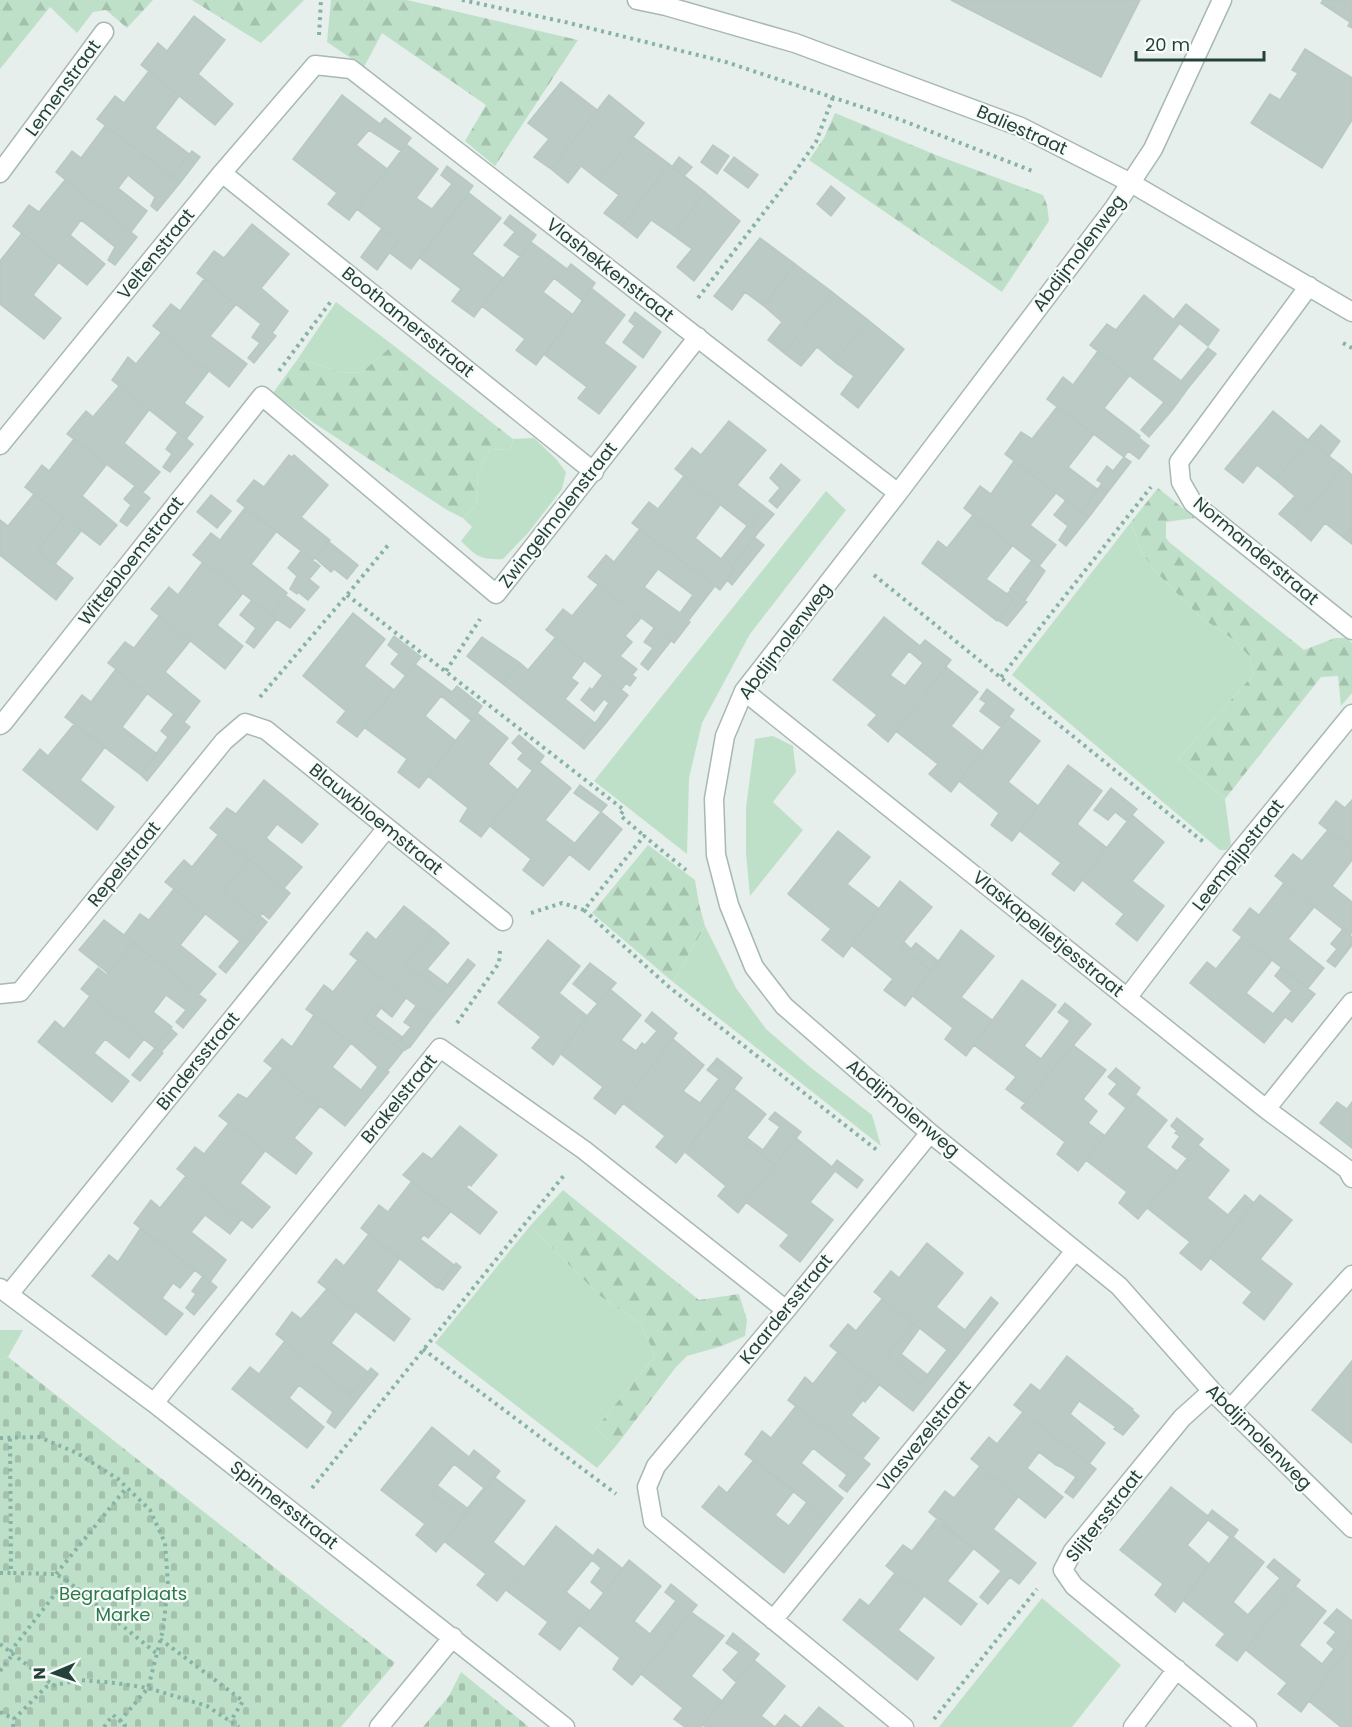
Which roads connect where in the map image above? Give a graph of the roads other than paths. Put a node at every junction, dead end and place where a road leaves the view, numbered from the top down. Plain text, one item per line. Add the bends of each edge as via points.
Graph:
1 (637, 0) edge
2 (1222, 0) edge
3 (667, 3) edge
4 (104, 32) dead end
5 (315, 65) joint
6 (0, 172) edge
7 (222, 173) junction
8 (1131, 183) junction
9 (1309, 286) junction
10 (1352, 312) edge
11 (698, 337) junction
12 (262, 396) joint
13 (0, 445) edge
14 (594, 472) junction
15 (898, 493) junction
16 (1352, 630) edge
17 (744, 691) junction
18 (1352, 714) edge
19 (245, 723) joint
20 (0, 725) edge
21 (387, 828) junction
22 (503, 921) road end
23 (0, 994) edge
24 (1127, 998) junction
25 (1352, 1002) edge
26 (1266, 1109) junction
27 (930, 1133) junction
28 (1352, 1178) edge
29 (1075, 1251) junction
30 (1352, 1276) edge
31 (5, 1291) edge
32 (786, 1310) junction
33 (1212, 1391) junction
34 (154, 1403) junction
35 (1230, 1409) junction
36 (1352, 1528) edge
37 (773, 1620) junction
38 (453, 1637) junction
39 (1177, 1669) junction
40 (379, 1727) edge
41 (565, 1727) edge
42 (904, 1727) edge
43 (1133, 1727) edge
44 (1247, 1727) edge

1 - 3 street, Baliestraat
2 - 8 street, Abdijmolenweg via 1153,149
3 - 8 street, Baliestraat via 795,43 1021,127
4 - 6 street, Lemenstraat
5 - 7 street, Veltenstraat
5 - 11 street, Vlashekkenstraat via 351,69
7 - 13 street, Veltenstraat
7 - 14 street, Boothamersstraat
8 - 9 street, Baliestraat
8 - 15 street, Abdijmolenweg
9 - 10 street, Baliestraat
9 - 16 street, Normanderstraat via 1179,462 1181,482 1193,503
11 - 14 street, Zwingelmolenstraat
11 - 15 street, Vlashekkenstraat
12 - 14 street, Zwingelmolenstraat via 496,594
12 - 20 street, Wittebloemstraat
15 - 17 street, Abdijmolenweg
17 - 24 street, Vlaskapelletjesstraat
17 - 27 street, Abdijmolenweg via 725,736 714,799 716,855 729,905 754,967 784,1006
18 - 24 street, Leempijpstraat via 1230,863
19 - 21 street, Blauwbloemstraat via 266,730
19 - 23 street, Repelstraat via 224,741 20,992
21 - 22 street, Blauwbloemstraat
21 - 31 street, Bindersstraat
24 - 26 street, Vlaskapelletjesstraat
25 - 26 street
26 - 28 street, Vlaskapelletjesstraat via 1347,1169
27 - 29 street, Abdijmolenweg
27 - 32 street, Kaardersstraat
29 - 33 street, Abdijmolenweg via 1119,1286
29 - 37 street, Vlasvezelstraat
30 - 35 street
31 - 34 street, Spinnersstraat
32 - 34 street, Brakelstraat via 584,1149 440,1048
32 - 37 street, Kaardersstraat via 656,1466 647,1487 653,1521
33 - 35 street, Abdijmolenweg
33 - 39 street, Slijtersstraat via 1182,1418 1073,1551 1063,1569 1074,1586
34 - 38 street, Spinnersstraat
35 - 36 street, Abdijmolenweg
37 - 42 street
38 - 40 street
38 - 41 street, Spinnersstraat
39 - 43 street
39 - 44 street, Slijtersstraat

